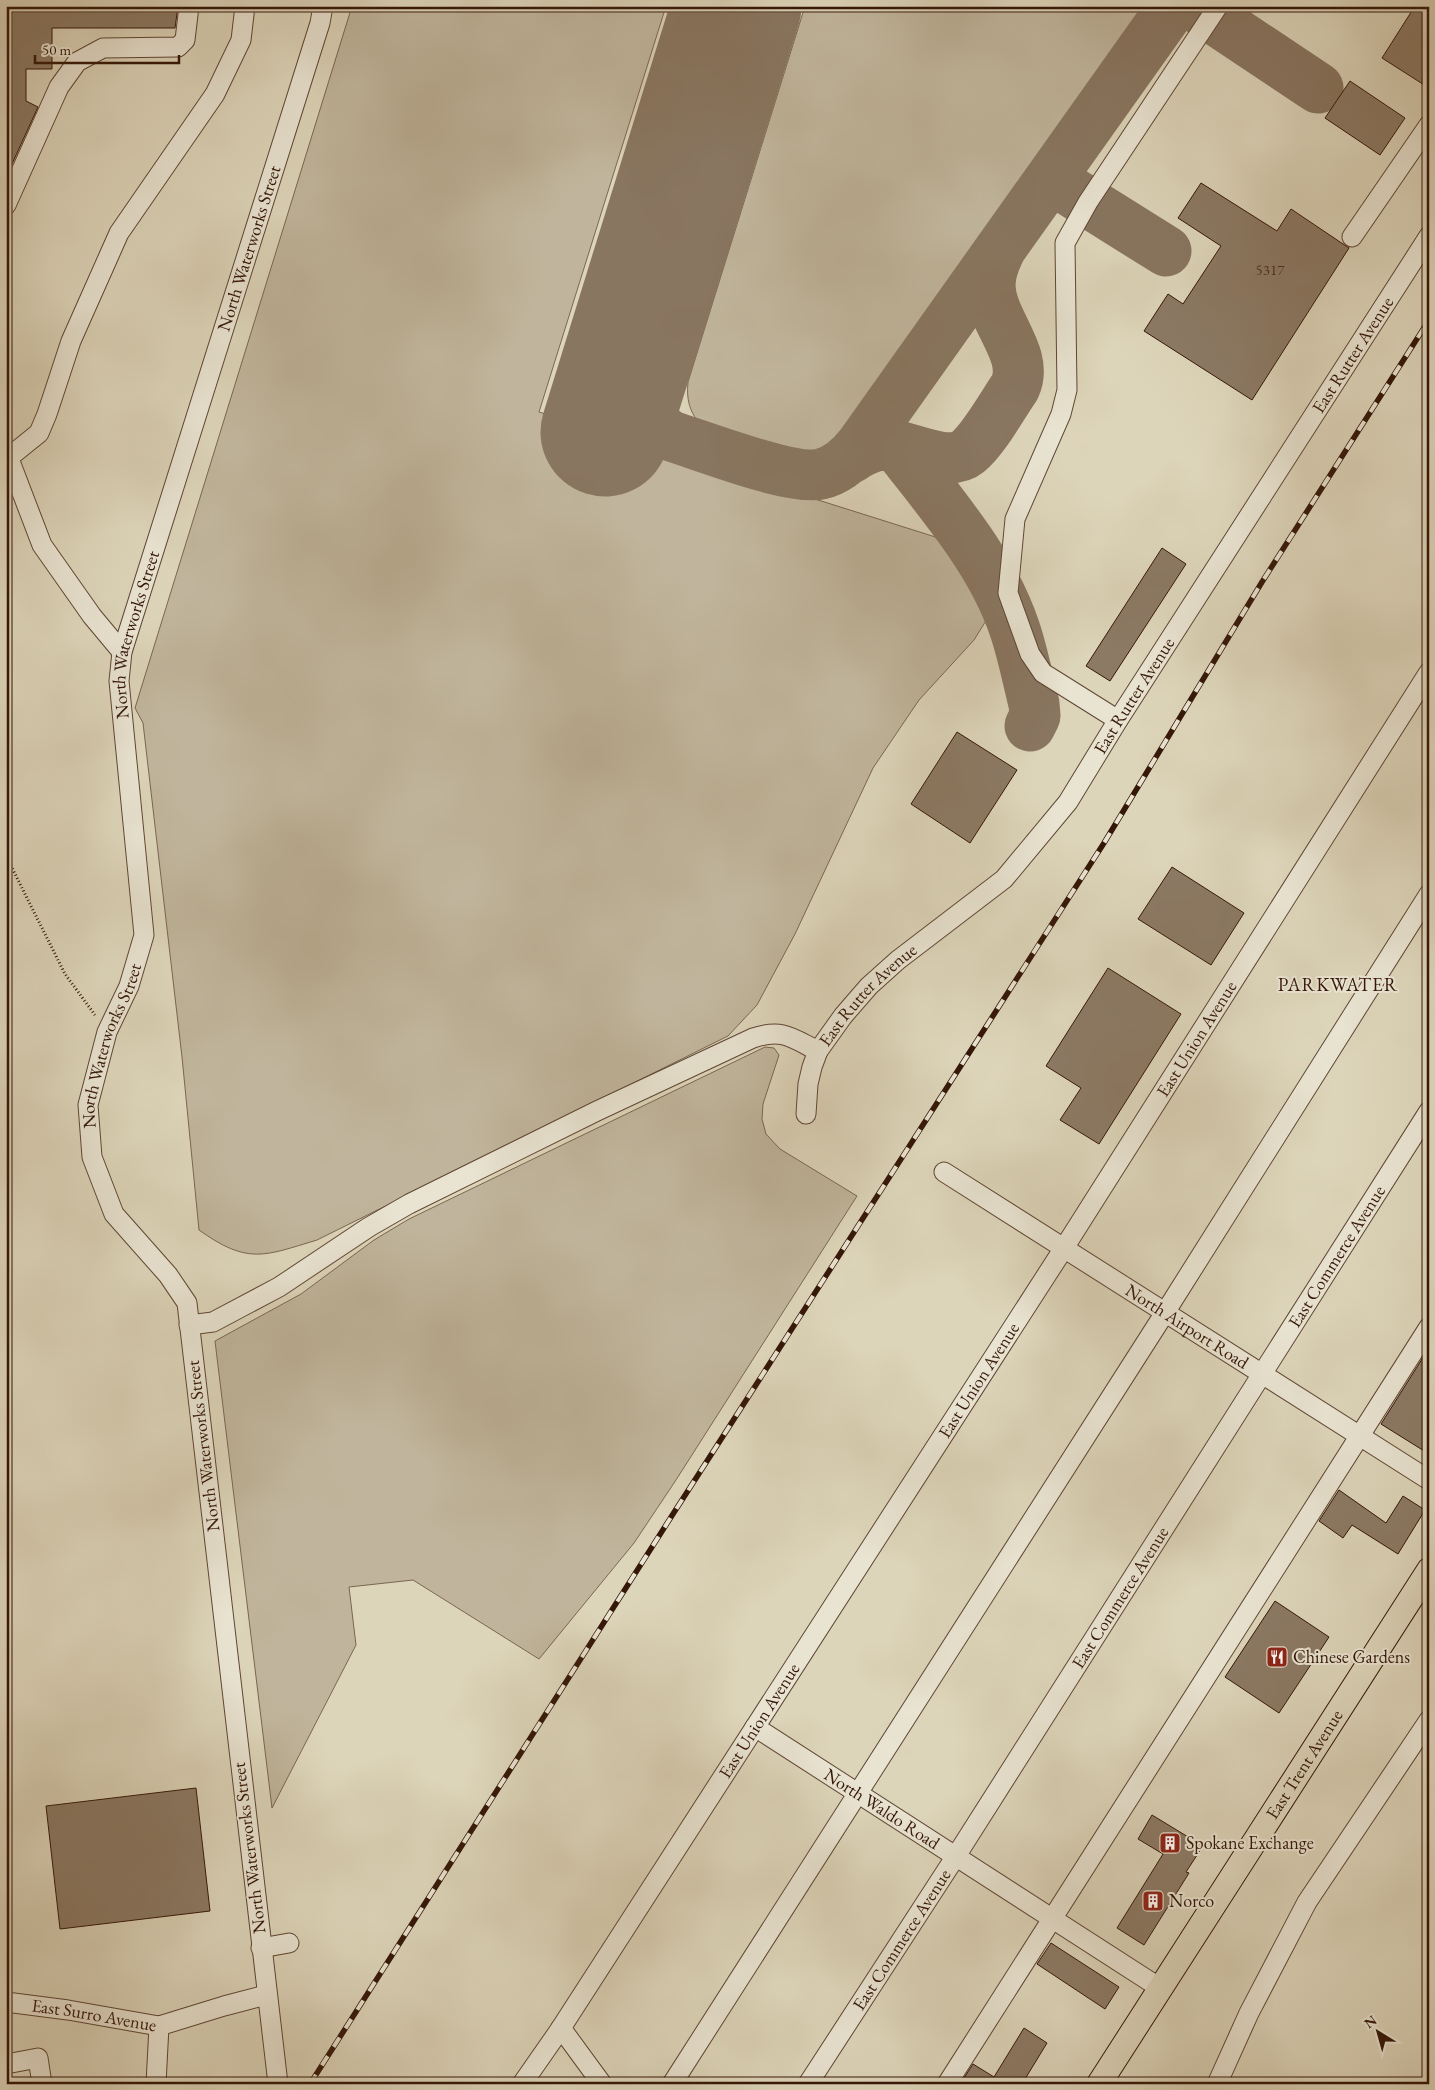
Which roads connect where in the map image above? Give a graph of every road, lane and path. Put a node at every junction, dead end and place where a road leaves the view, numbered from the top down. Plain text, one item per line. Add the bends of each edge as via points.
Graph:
1 (189, 6) edge
2 (245, 6) edge
3 (323, 6) edge
4 (1218, 6) edge
5 (1429, 125) edge
6 (6, 205) edge
7 (1429, 236) edge
8 (1352, 237) dead end
9 (7, 455) edge
10 (122, 652) junction
11 (1429, 672) edge
12 (1118, 720) junction
13 (6, 856) edge
14 (1429, 894) edge
15 (107, 1032) junction
16 (818, 1051) junction
17 (1429, 1110) edge
18 (806, 1114) dead end
19 (944, 1172) dead end
20 (1064, 1248) junction
21 (1166, 1311) junction
22 (189, 1325) junction
23 (1429, 1327) edge
24 (1262, 1373) junction
25 (1360, 1436) junction
26 (1429, 1480) edge
27 (1429, 1570) edge
28 (1429, 1720) edge
29 (755, 1727) junction
30 (858, 1794) junction
31 (956, 1856) junction
32 (1052, 1918) junction
33 (289, 1943) dead end
34 (261, 1948) junction
35 (1160, 1988) junction
36 (266, 1995) junction
37 (6, 2002) edge
38 (159, 2026) junction
39 (561, 2028) junction
40 (6, 2064) edge
41 (42, 2084) edge
42 (156, 2084) edge
43 (278, 2084) edge
44 (522, 2084) edge
45 (602, 2084) edge
46 (672, 2084) edge
47 (808, 2084) edge
48 (947, 2084) edge
49 (1099, 2084) edge
50 (1217, 2084) edge

1 - 6 street via 185,40 178,47 103,48 78,62 60,87
2 - 9 street via 241,40 215,94 118,233 71,341 39,433
3 - 10 street, North Waterworks Street
4 - 12 street via 1088,202 1065,243 1067,390 1061,414 1015,519 1008,593 1030,654 1043,673
5 - 8 street
7 - 12 street, East Rutter Avenue
9 - 10 street via 42,544 92,616
10 - 15 street, North Waterworks Street via 119,681 144,935 129,986
11 - 20 street, East Union Avenue
12 - 16 street, East Rutter Avenue via 1068,802 1004,880 869,986
13 - 15 path via 65,974
14 - 21 street
15 - 22 street, North Waterworks Street via 88,1105 92,1157 114,1214 168,1275 187,1303
16 - 18 street, East Rutter Avenue via 808,1084
16 - 22 street via 786,1034 772,1033 753,1038 409,1204 280,1287 213,1322
17 - 24 street, East Commerce Avenue
19 - 20 street, North Airport Road
20 - 21 street, North Airport Road
20 - 29 street, East Union Avenue
21 - 24 street, North Airport Road
21 - 30 street
22 - 34 street, North Waterworks Street
23 - 25 street
24 - 25 street, North Airport Road
24 - 31 street, East Commerce Avenue
25 - 26 street, North Airport Road
25 - 32 street
27 - 35 main road, East Trent Avenue
28 - 50 street via 1307,1902
29 - 30 street, North Waldo Road
29 - 39 street, East Union Avenue
30 - 31 street, North Waldo Road
30 - 46 street
31 - 32 street, North Waldo Road
31 - 47 street, East Commerce Avenue
32 - 35 street, North Waldo Road
32 - 48 street
33 - 34 street
34 - 36 street, North Waterworks Street
35 - 49 main road, East Trent Avenue
36 - 38 street, East Surro Avenue
36 - 43 street, North Waterworks Street
37 - 38 street, East Surro Avenue
38 - 42 street
39 - 44 street, East Union Avenue
39 - 45 street
40 - 41 street via 38,2058

